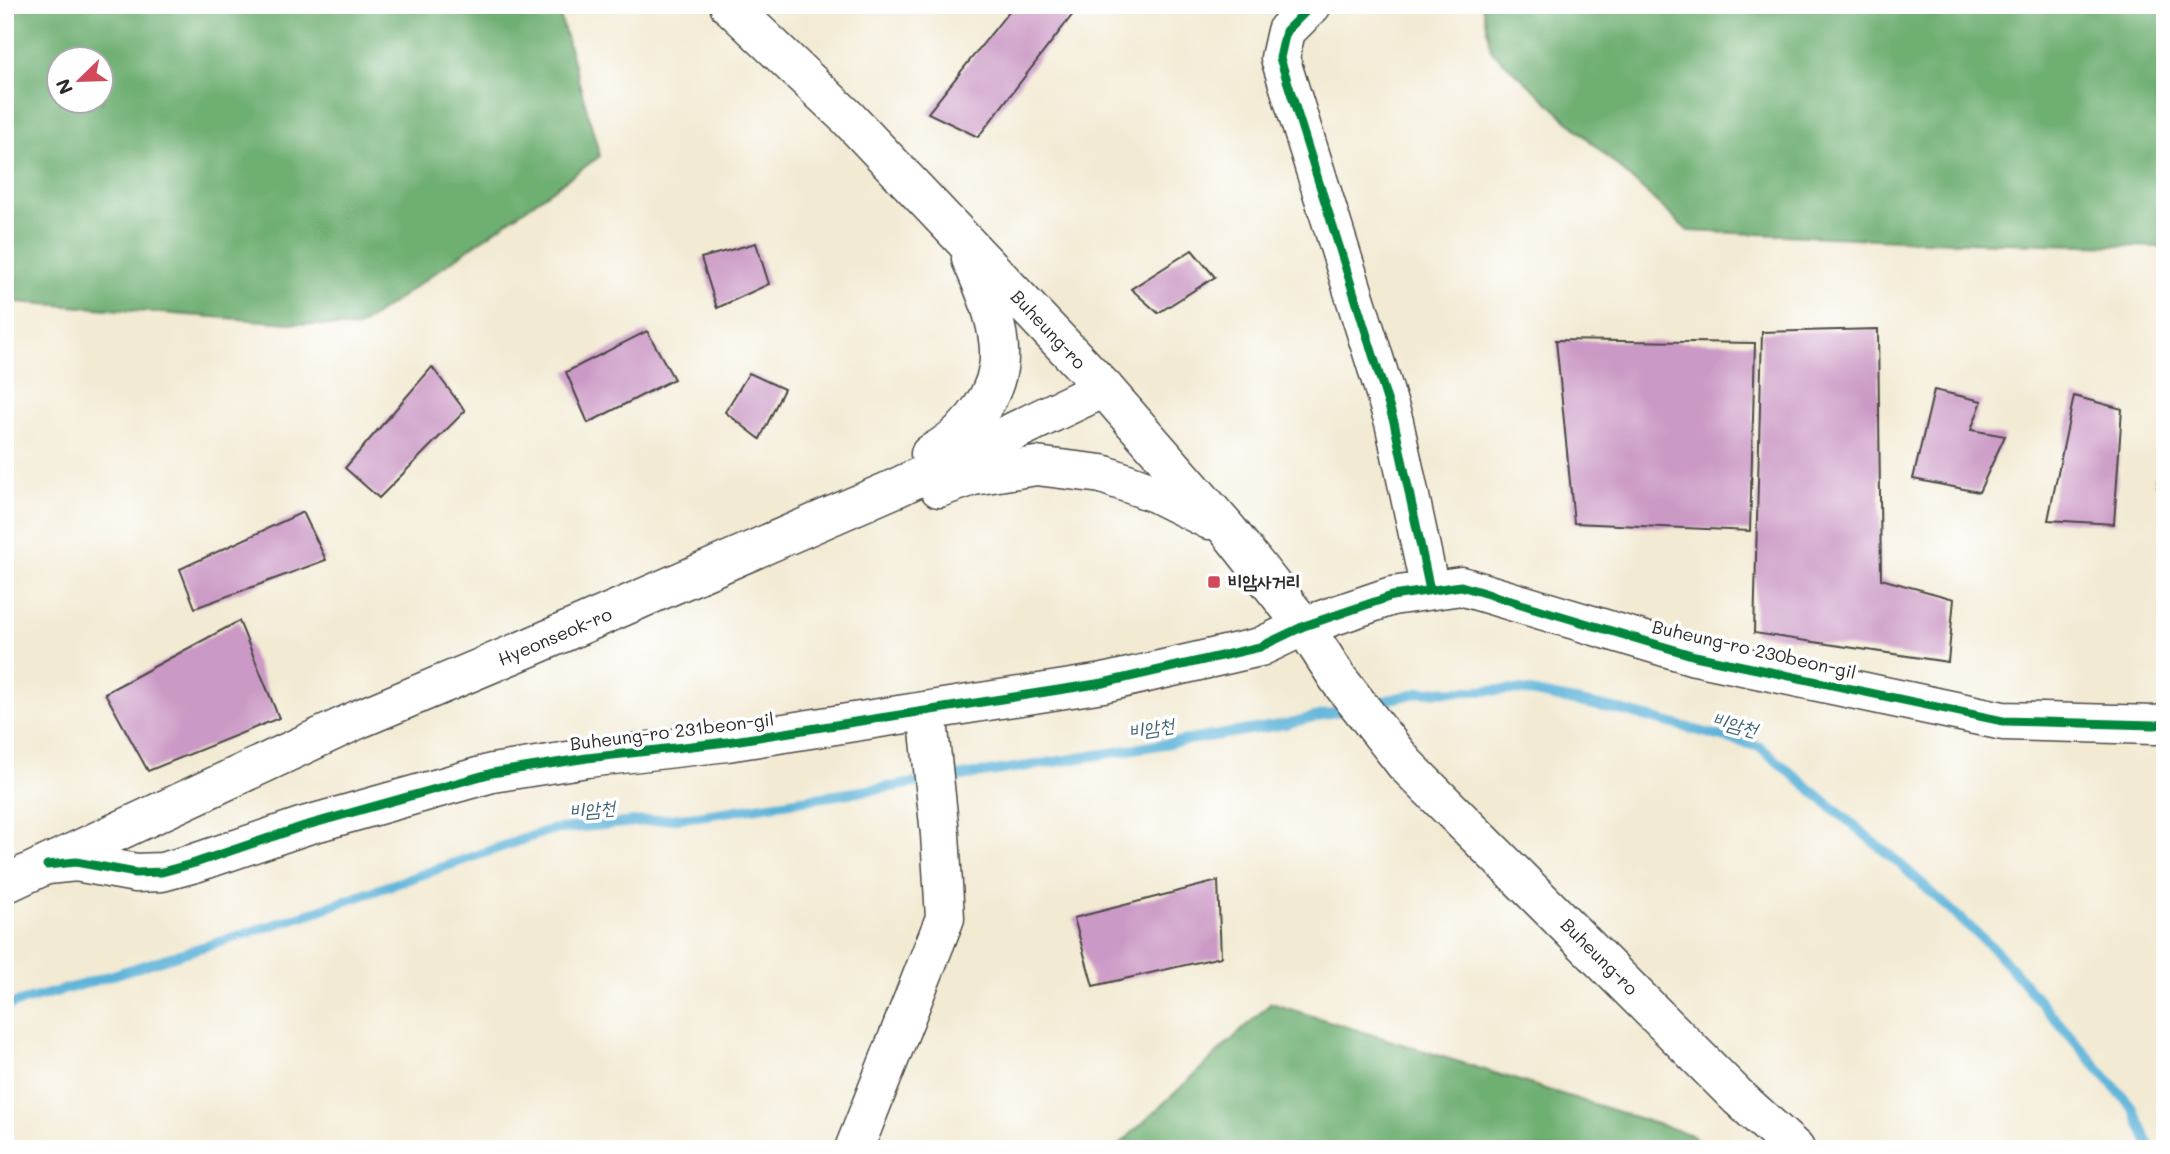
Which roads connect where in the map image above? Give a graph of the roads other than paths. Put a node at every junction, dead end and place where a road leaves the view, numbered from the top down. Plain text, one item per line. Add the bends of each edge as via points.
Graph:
1 (729, 5) edge
2 (1312, 5) edge
3 (959, 235) junction
4 (1104, 388) junction
5 (1228, 530) junction
6 (687, 579) junction
7 (1430, 590) junction
8 (645, 598) junction
9 (1304, 626) junction
10 (927, 711) junction
11 (2165, 724) edge
12 (47, 865) junction
13 (5, 884) edge
14 (853, 1149) edge
15 (1795, 1149) edge

1 - 3 street, Buheung-ro via 848,118
2 - 7 street via 1286,31 1280,58 1394,422
3 - 4 street, Buheung-ro
3 - 8 street via 985,288 996,331 998,368 986,401 966,428 937,450
4 - 5 street, Buheung-ro
4 - 6 street, Hyeonseok-ro via 898,487
5 - 6 street via 1155,493 1102,474 1037,466 974,476
5 - 9 street, Buheung-ro
6 - 8 street, Hyeonseok-ro
7 - 9 street, Buheung-ro 230beon-gil via 1392,596
7 - 11 street, Buheung-ro 230beon-gil via 1461,586 1695,656 2003,721
8 - 12 street, Hyeonseok-ro via 359,719
9 - 10 street, Buheung-ro 231beon-gil via 1261,647 1128,678
9 - 15 street, Buheung-ro via 1339,680 1405,764
10 - 12 street, Buheung-ro 231beon-gil via 492,773 162,872 136,873 76,862
10 - 14 street via 945,918
12 - 13 street, Hyeonseok-ro

